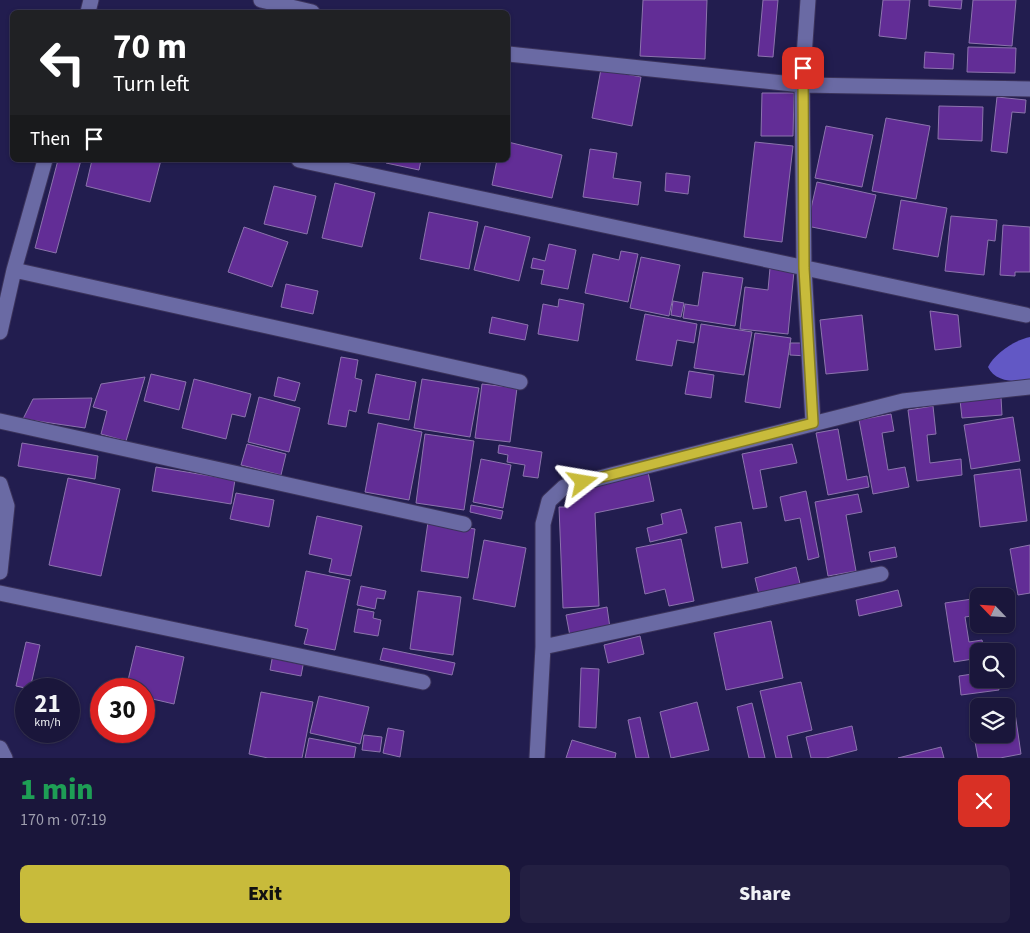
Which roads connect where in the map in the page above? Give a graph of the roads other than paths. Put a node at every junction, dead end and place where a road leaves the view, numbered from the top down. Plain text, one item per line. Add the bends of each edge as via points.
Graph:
1 (261, 0) edge
2 (808, 0) edge
3 (304, 10) edge
4 (510, 54) edge
5 (802, 85) junction
6 (1030, 89) edge
7 (44, 162) edge
8 (308, 162) edge
9 (804, 268) junction
10 (14, 270) junction
11 (1026, 315) dead end
12 (0, 332) edge
13 (520, 382) dead end
14 (1030, 387) edge
15 (0, 421) edge
16 (813, 423) junction
17 (0, 484) edge
18 (464, 524) dead end
19 (0, 572) edge
20 (881, 574) dead end
21 (0, 594) edge
22 (542, 647) junction
23 (423, 682) dead end
24 (0, 748) edge
25 (5, 758) edge
26 (538, 758) edge

1 - 3 street
2 - 5 street
4 - 5 street
5 - 6 street
5 - 9 street
7 - 10 street
8 - 9 street
9 - 11 street
9 - 16 street
10 - 12 street
10 - 13 street
14 - 16 street via 902,401
15 - 18 street
16 - 22 street via 564,486 549,501 543,524
17 - 19 street via 7,506
20 - 22 street
21 - 23 street
22 - 26 street
24 - 25 street

